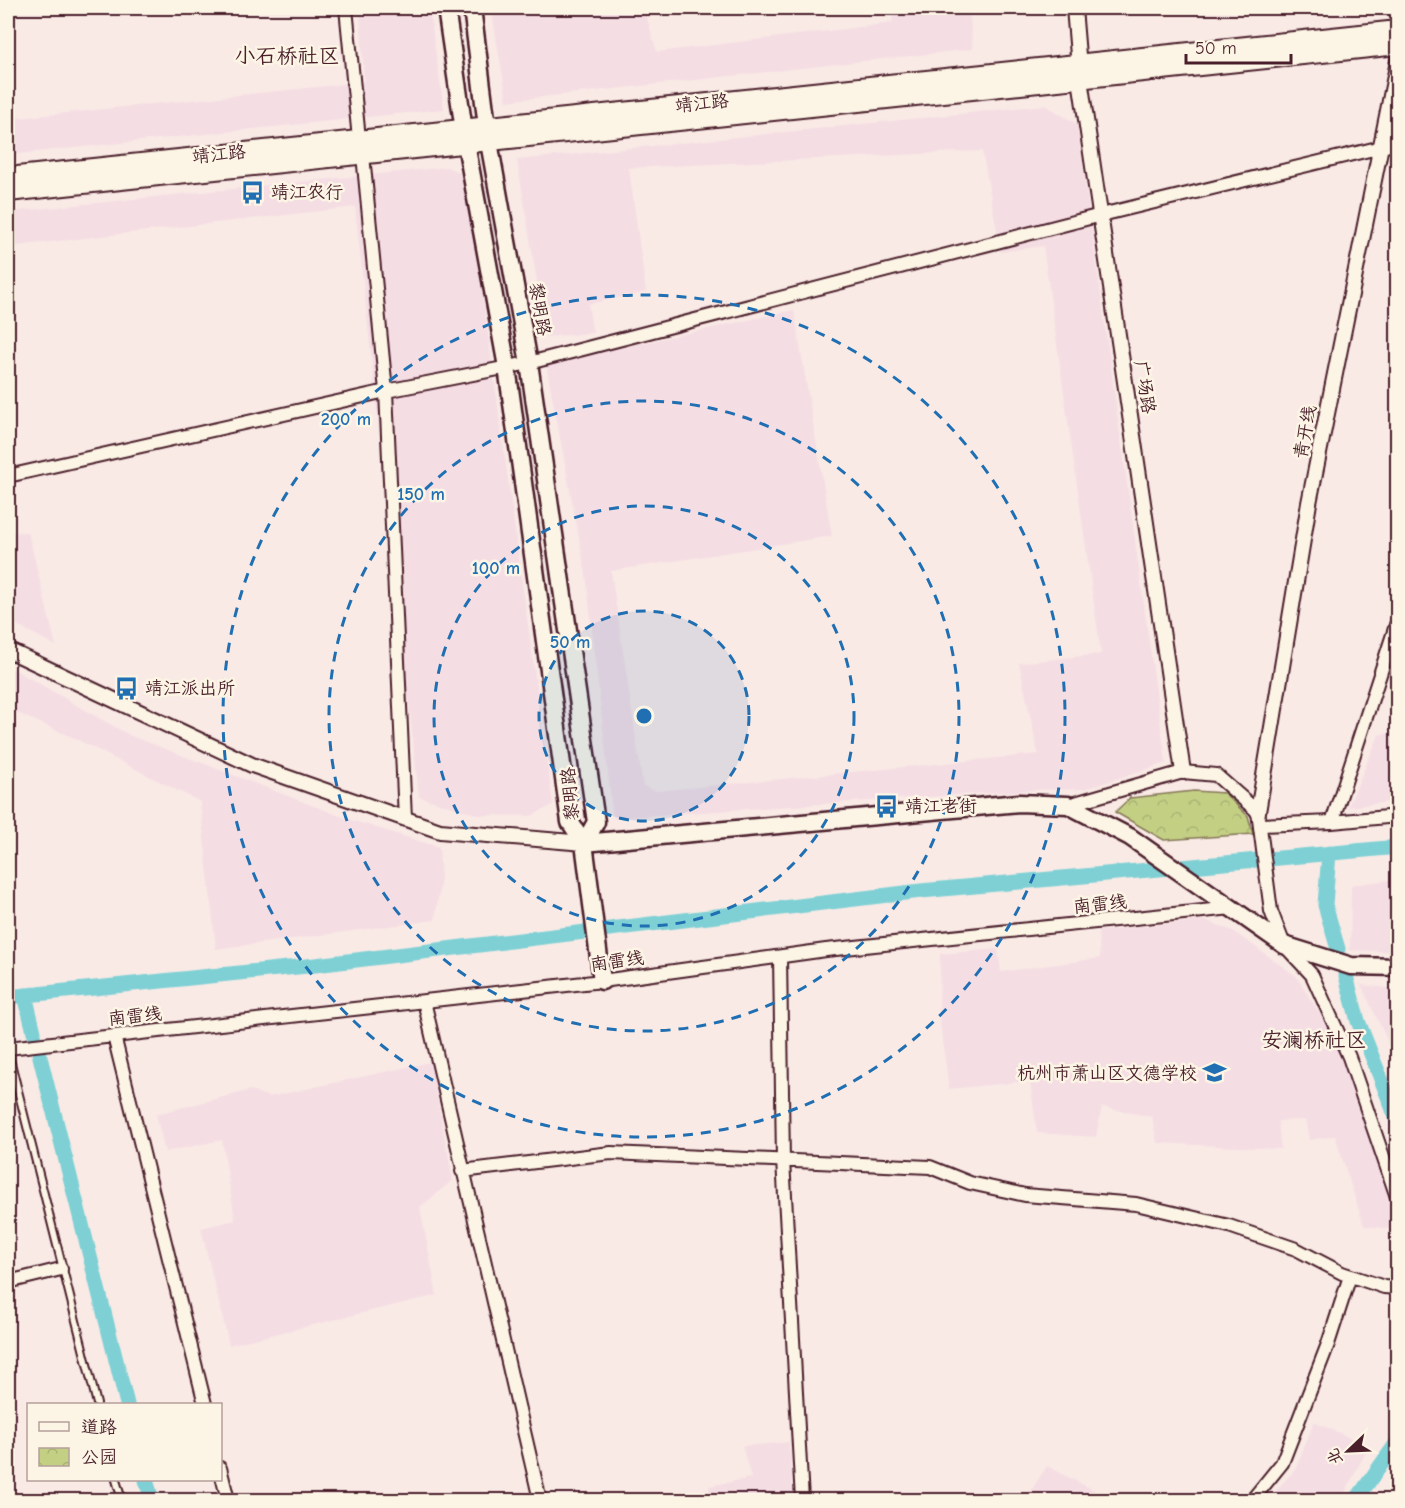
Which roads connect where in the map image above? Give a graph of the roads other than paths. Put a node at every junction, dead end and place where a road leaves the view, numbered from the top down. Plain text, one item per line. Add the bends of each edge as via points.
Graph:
1 (346, 8) edge
2 (446, 8) edge
3 (472, 8) edge
4 (1074, 8) edge
5 (1398, 30) edge
6 (1398, 45) edge
7 (1398, 61) edge
8 (1080, 71) junction
9 (489, 134) junction
10 (465, 136) junction
11 (1398, 143) edge
12 (361, 147) junction
13 (1380, 147) junction
14 (8, 177) edge
15 (8, 192) edge
16 (1101, 215) junction
17 (530, 363) junction
18 (507, 367) junction
19 (386, 391) junction
20 (8, 476) edge
21 (1398, 619) edge
22 (8, 650) edge
23 (1183, 772) junction
24 (1068, 805) junction
25 (1398, 816) edge
26 (405, 819) junction
27 (1332, 822) junction
28 (1260, 823) junction
29 (585, 843) junction
30 (1232, 908) junction
31 (1284, 945) junction
32 (780, 957) junction
33 (1398, 967) edge
34 (602, 981) junction
35 (424, 1001) junction
36 (114, 1036) junction
37 (8, 1049) edge
38 (783, 1160) junction
39 (462, 1171) junction
40 (1398, 1200) edge
41 (61, 1269) junction
42 (1350, 1276) junction
43 (8, 1282) edge
44 (1398, 1288) edge
45 (97, 1403) edge
46 (205, 1403) edge
47 (222, 1476) edge
48 (117, 1481) edge
49 (122, 1500) edge
50 (228, 1500) edge
51 (540, 1500) edge
52 (802, 1500) edge
53 (1251, 1500) edge

1 - 12 street
2 - 10 main road, 黎明路
3 - 9 main road, 黎明路
4 - 8 street, 广场路
5 - 8 main road, 靖江路
6 - 8 main road, 靖江路
7 - 13 street, 青开线
8 - 9 main road, 靖江路
8 - 16 street, 广场路
9 - 10 main road, 靖江路
9 - 17 main road, 黎明路
10 - 12 main road, 靖江路
10 - 18 main road, 黎明路
11 - 13 street
12 - 14 main road, 靖江路
12 - 15 main road, 靖江路
12 - 19 street
13 - 16 street
13 - 28 street, 青开线 via 1309,503
16 - 17 street
16 - 23 street, 广场路
17 - 18 street
17 - 29 main road, 黎明路 via 596,822
18 - 19 street
18 - 29 main road, 黎明路 via 570,822
19 - 20 street
19 - 26 street
21 - 27 street
22 - 26 street via 252,765
23 - 24 street
23 - 28 street via 1216,776
24 - 29 main road via 1019,803
24 - 30 main road via 1137,842
25 - 27 street
26 - 29 street via 440,831
27 - 28 street
28 - 31 street via 1271,911
29 - 34 main road
30 - 31 main road
30 - 32 street, 南雷线
31 - 33 main road via 1351,966
31 - 40 street via 1312,975 1349,1058
32 - 34 street, 南雷线
32 - 38 street
34 - 35 street, 南雷线
35 - 36 street, 南雷线
35 - 39 street
36 - 37 street, 南雷线
36 - 46 street
37 - 41 lane
38 - 39 street via 611,1153
38 - 42 street via 930,1167 970,1183 1025,1195 1136,1204 1229,1226 1296,1249
38 - 52 street
39 - 51 street
41 - 43 street
41 - 45 lane
42 - 44 street
42 - 53 street via 1282,1463
47 - 50 street
48 - 49 lane

